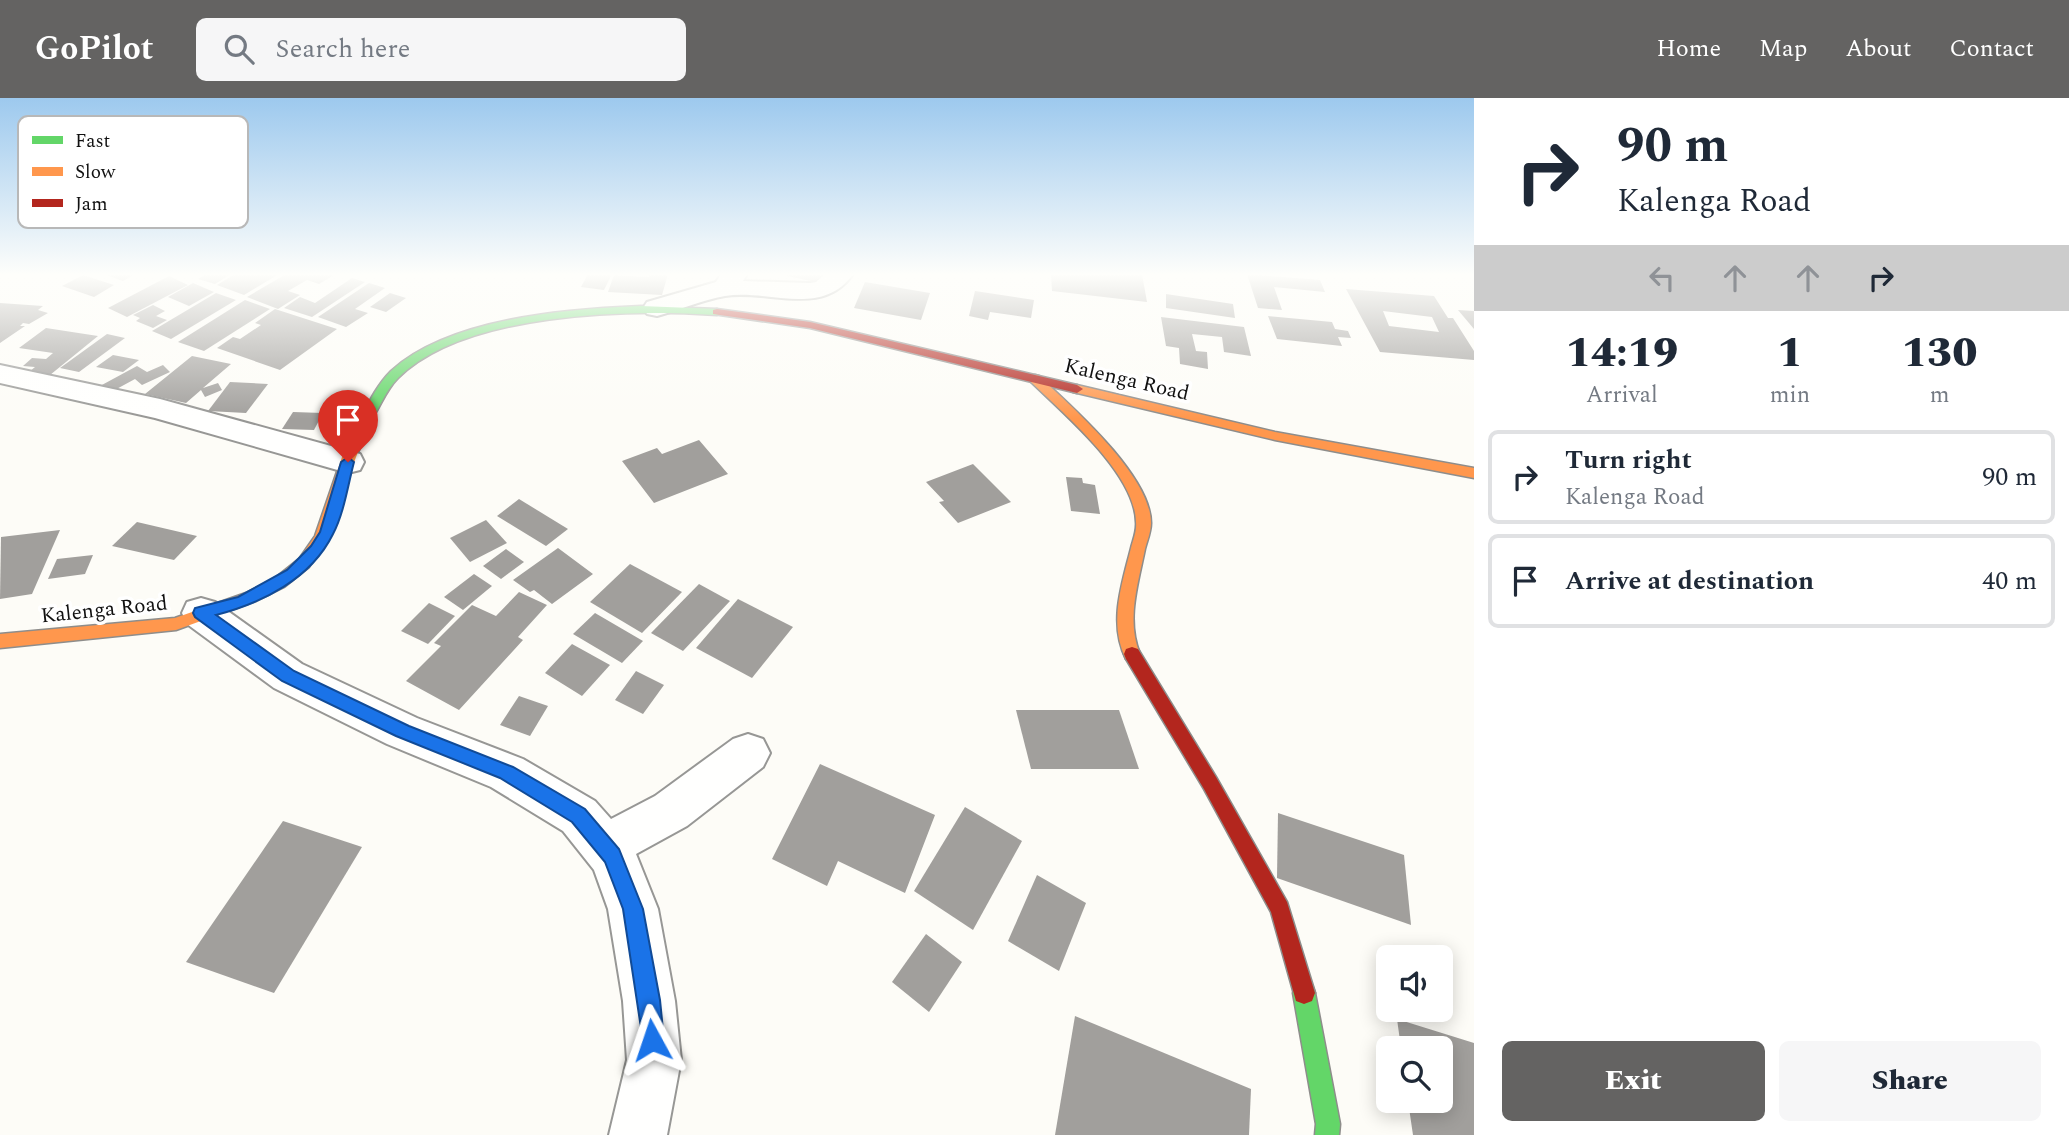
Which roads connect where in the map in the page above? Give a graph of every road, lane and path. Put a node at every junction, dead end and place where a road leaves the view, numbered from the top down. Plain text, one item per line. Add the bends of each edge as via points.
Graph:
1 (520, 322) edge
2 (793, 322) edge
3 (0, 374) edge
4 (1033, 378) junction
5 (348, 462) junction
6 (1474, 473) edge
7 (201, 613) junction
8 (0, 641) edge
9 (748, 753) dead end
10 (604, 847) junction
11 (638, 1135) edge
12 (1327, 1135) edge

1 - 5 main road, Kalenga Road via 500,325 426,353 402,368 381,388
2 - 4 main road, Kalenga Road
3 - 5 street via 160,409
4 - 6 main road, Kalenga Road via 1275,436
4 - 12 main road via 1104,450 1142,507 1144,519 1123,628 1129,649 1280,909 1308,1005
5 - 7 main road, Kalenga Road via 327,532 316,550 292,574 242,603
7 - 8 main road, Kalenga Road via 176,624
7 - 10 street via 288,676 402,731 518,779 579,816
9 - 10 street via 671,811
10 - 11 street via 633,909 649,1000 654,1060

